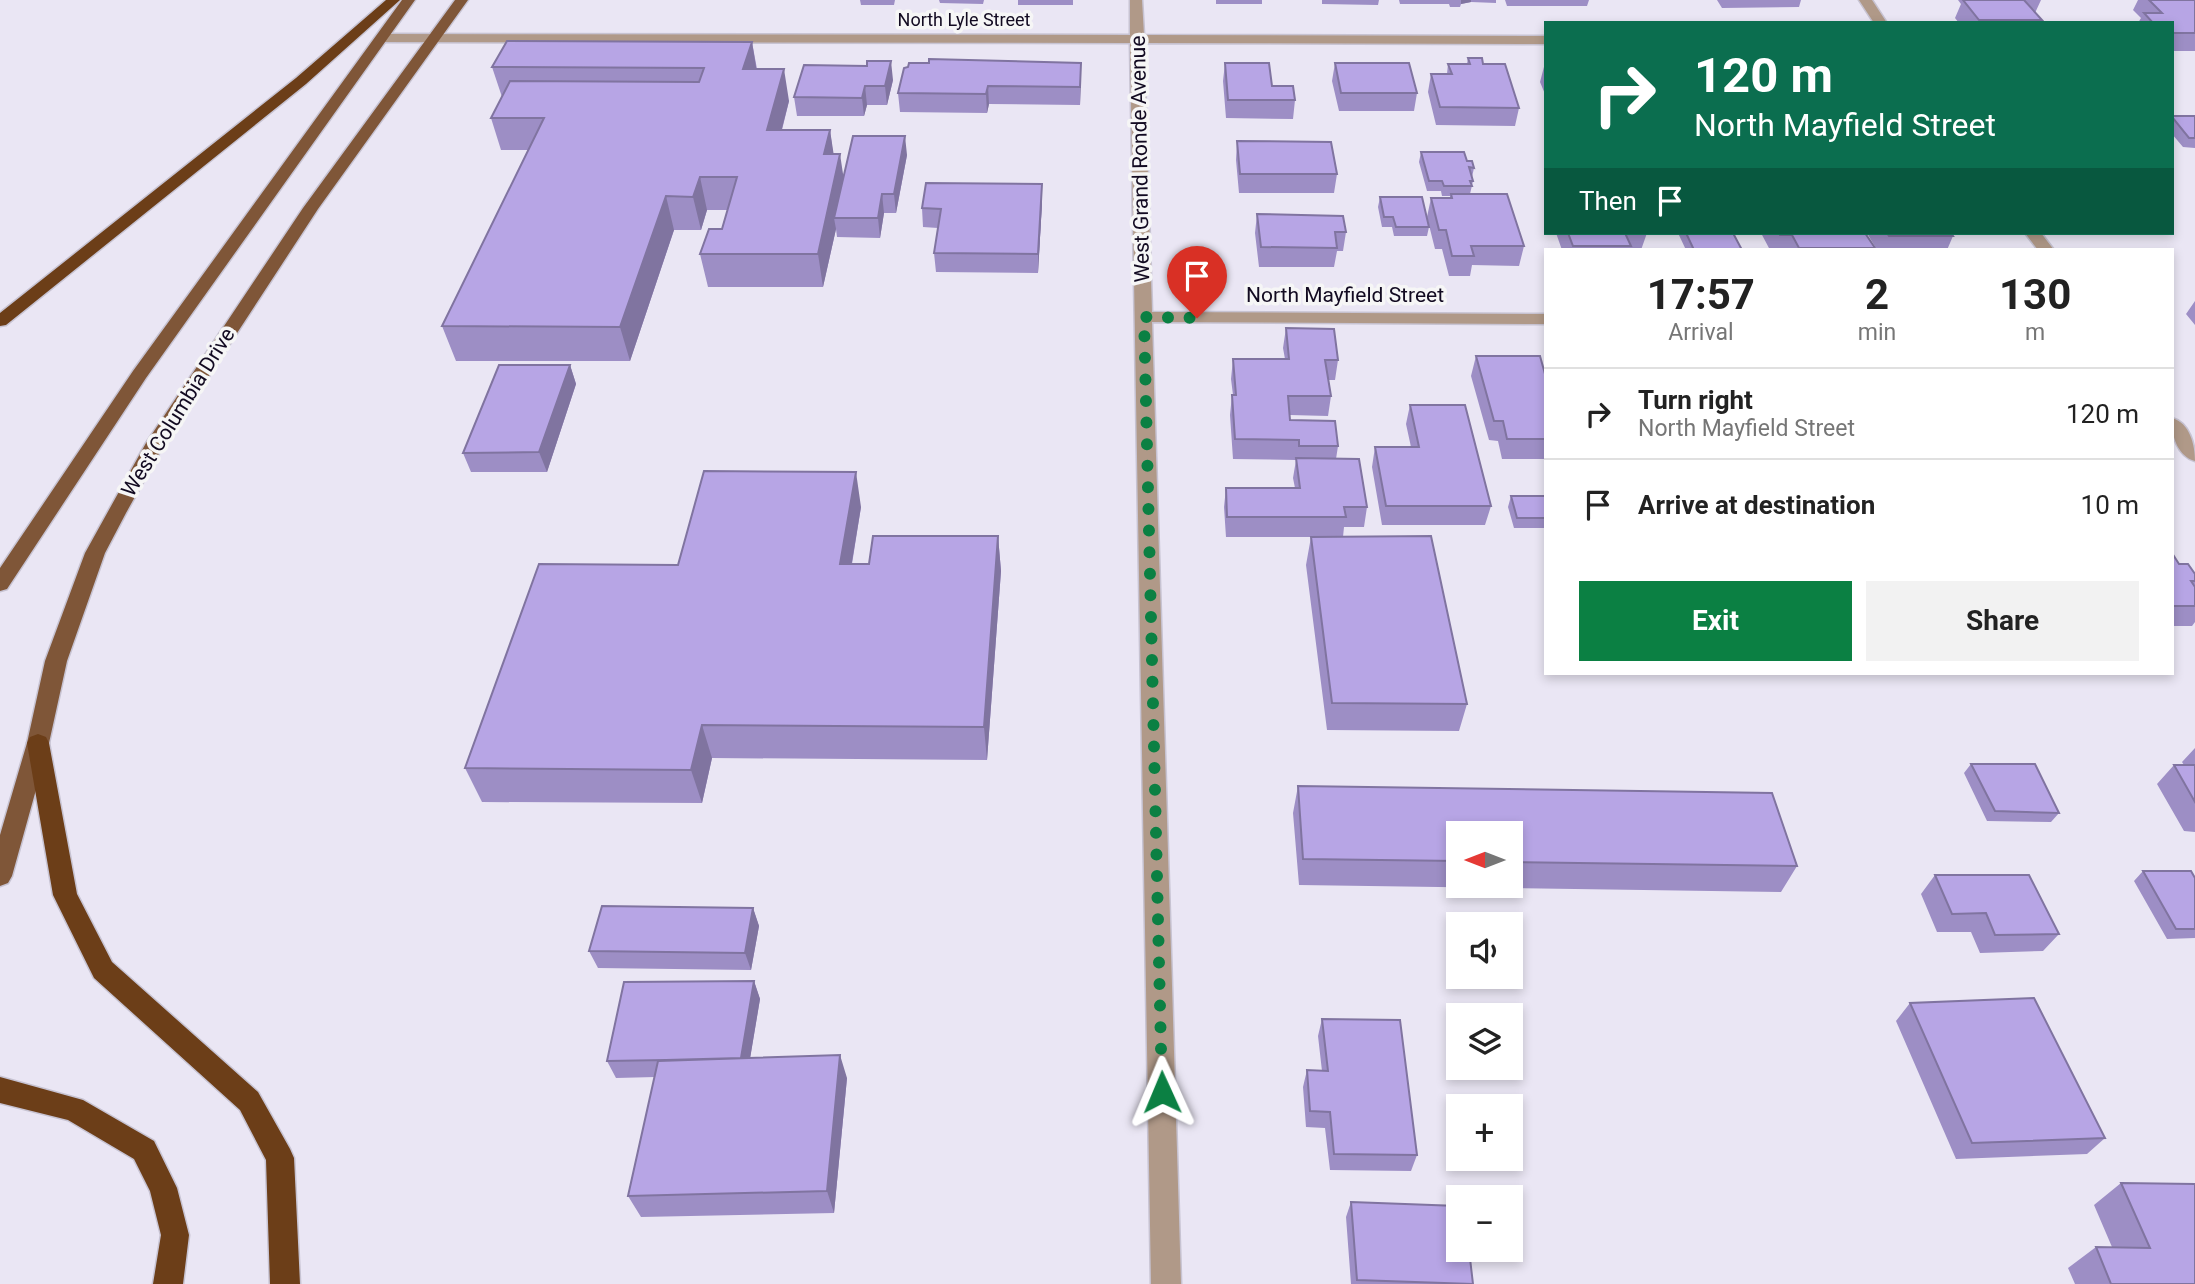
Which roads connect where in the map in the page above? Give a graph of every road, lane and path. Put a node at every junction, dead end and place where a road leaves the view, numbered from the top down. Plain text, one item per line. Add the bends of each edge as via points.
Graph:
1 (394, 0) edge
2 (409, 0) edge
3 (462, 0) edge
4 (1136, 0) edge
5 (1865, 0) edge
6 (1880, 21) edge
7 (382, 38) junction
8 (433, 39) junction
9 (1136, 40) junction
10 (1544, 40) edge
11 (1144, 317) junction
12 (1544, 319) edge
13 (0, 321) edge
14 (2174, 427) edge
15 (2195, 455) edge
16 (0, 584) edge
17 (38, 743) junction
18 (0, 876) edge
19 (0, 1090) edge
20 (167, 1284) edge
21 (285, 1284) edge
22 (1166, 1284) edge

1 - 13 highway
2 - 7 main road
3 - 8 main road, West Columbia Drive
4 - 9 street, West Grand Ronde Avenue
5 - 6 street
7 - 8 street, North Lyle Street
7 - 16 main road via 139,375
8 - 9 street, North Lyle Street
8 - 17 main road, West Columbia Drive via 311,208 153,447 95,553 56,661
9 - 10 street, North Lyle Street
9 - 11 street, West Grand Ronde Avenue
11 - 12 street, North Mayfield Street
11 - 22 street, West Grand Ronde Avenue
14 - 15 street
17 - 18 main road, West Columbia Drive
17 - 21 highway via 65,895 103,970 249,1101 280,1158
19 - 20 highway via 74,1109 144,1150 163,1188 175,1235

